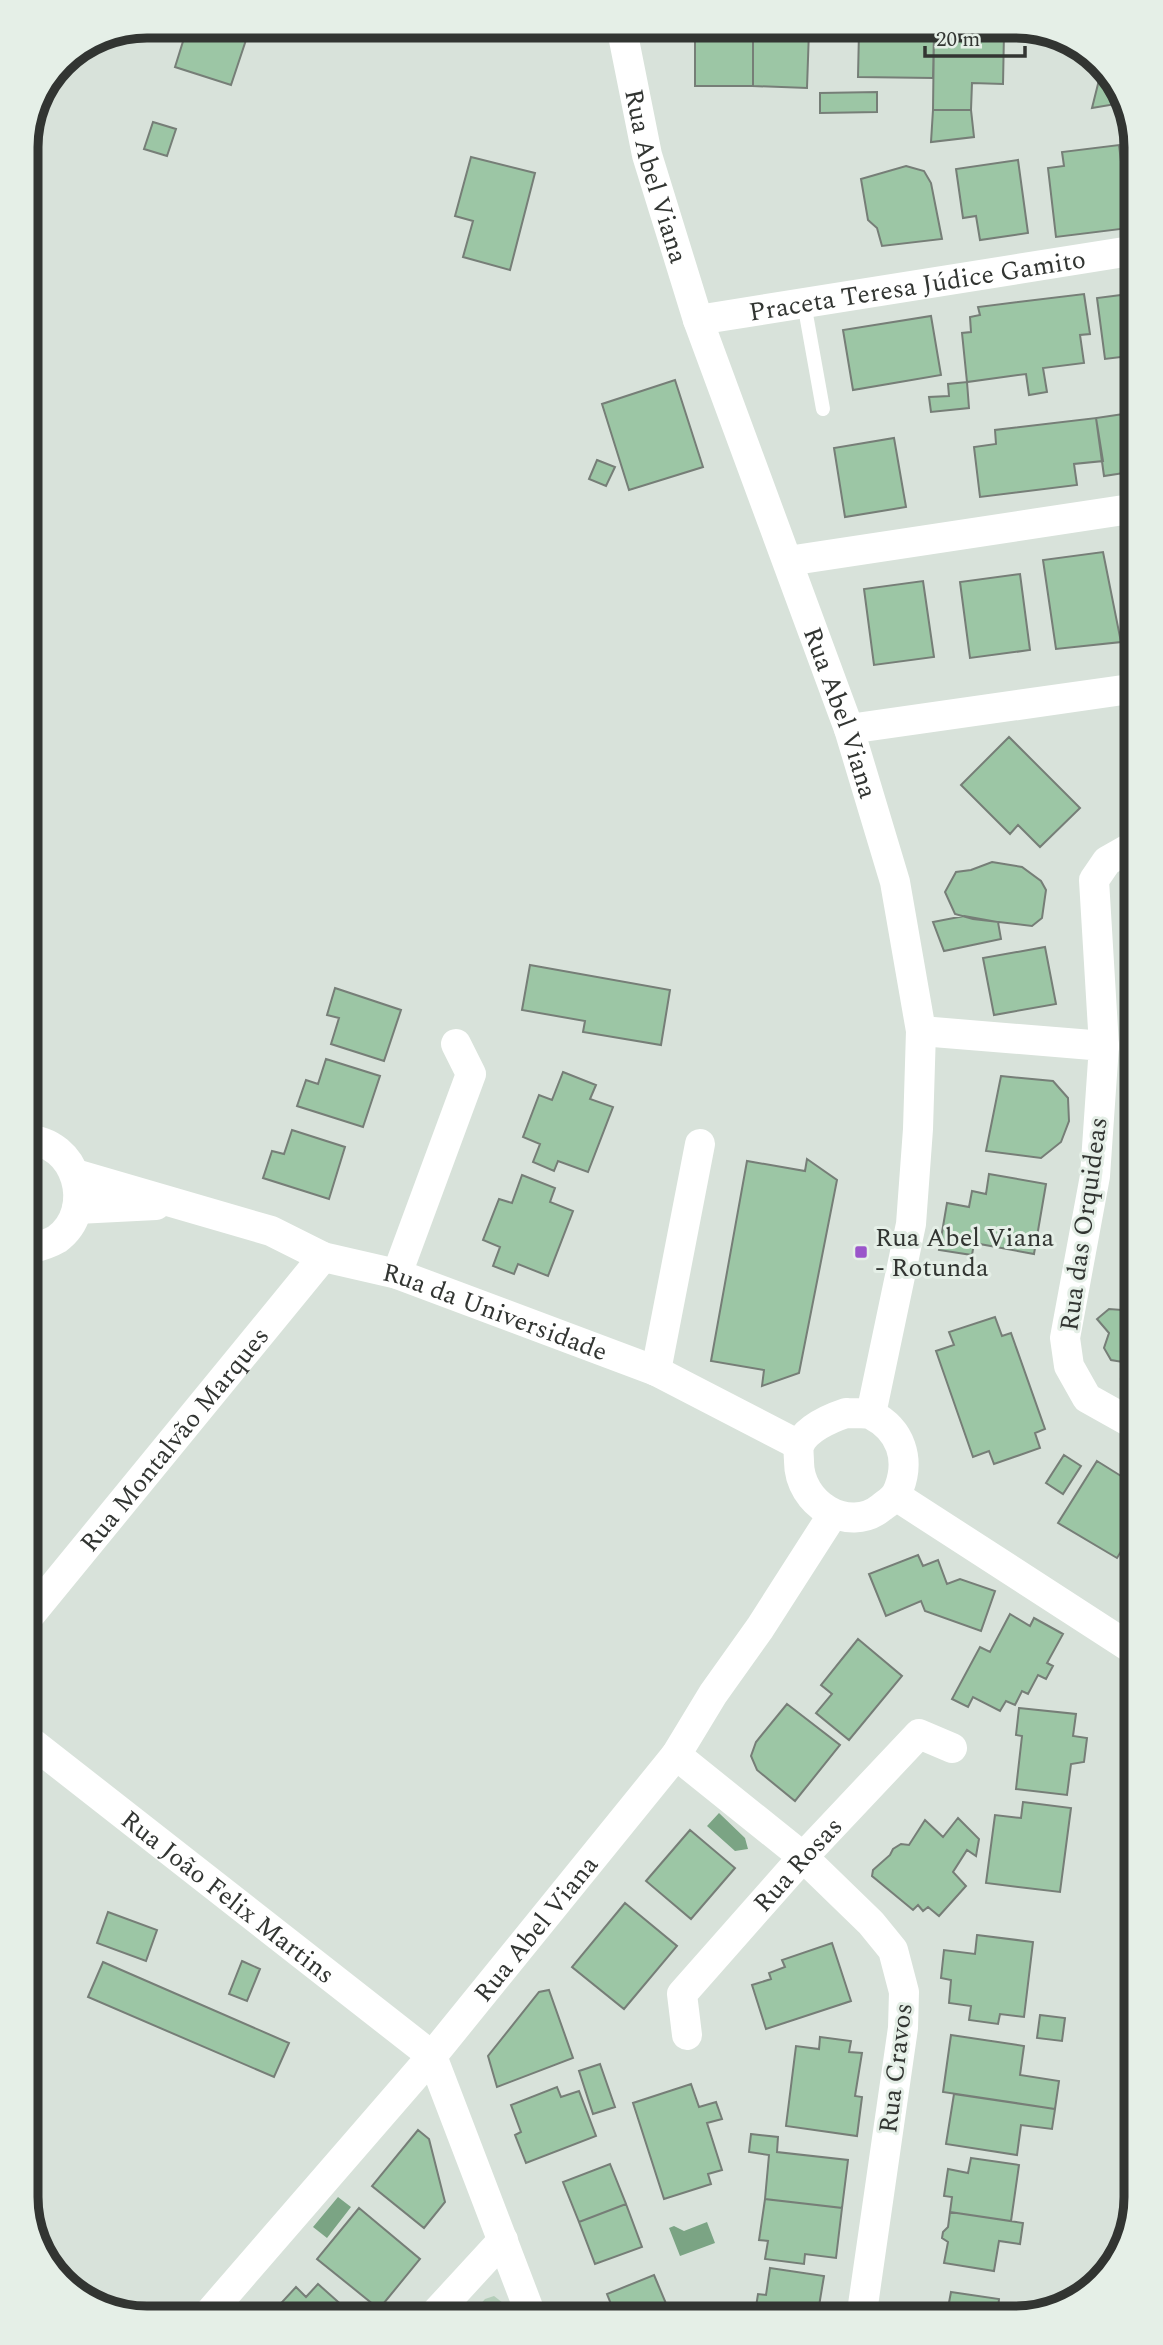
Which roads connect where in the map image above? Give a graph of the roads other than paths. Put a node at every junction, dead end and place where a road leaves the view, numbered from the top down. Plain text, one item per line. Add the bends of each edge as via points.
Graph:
1 (624, 39) edge
2 (1124, 252) edge
3 (804, 303) junction
4 (698, 320) junction
5 (823, 409) dead end
6 (1124, 510) edge
7 (788, 562) junction
8 (1124, 690) edge
9 (849, 729) junction
10 (1124, 851) edge
11 (921, 1031) junction
12 (456, 1044) dead end
13 (1104, 1045) junction
14 (39, 1142) edge
15 (700, 1144) dead end
16 (75, 1174) junction
17 (181, 1203) junction
18 (77, 1209) junction
19 (38, 1247) edge
20 (323, 1257) junction
21 (397, 1274) junction
22 (656, 1371) junction
23 (871, 1414) junction
24 (1124, 1419) edge
25 (799, 1445) junction
26 (896, 1496) junction
27 (833, 1514) junction
28 (38, 1605) edge
29 (1124, 1644) edge
30 (38, 1748) edge
31 (952, 1748) dead end
32 (676, 1755) junction
33 (803, 1857) junction
34 (687, 2035) dead end
35 (432, 2056) junction
36 (503, 2240) junction
37 (215, 2306) edge
38 (442, 2306) edge
39 (528, 2306) edge
40 (863, 2306) edge

1 - 4 street, Rua Abel Viana via 647,155
2 - 3 street, Praceta Teresa Júdice Gamito
3 - 4 street, Praceta Teresa Júdice Gamito
3 - 5 lane
4 - 7 street, Rua Abel Viana
6 - 7 street
7 - 9 street, Rua Abel Viana
8 - 9 street
9 - 11 street, Rua Abel Viana via 895,882
10 - 13 street, Rua das Orquideas via 1107,861 1094,880
11 - 13 street
11 - 23 street, Rua Abel Viana via 911,1224
12 - 21 street via 471,1074
13 - 24 street, Rua das Orquideas via 1095,1176 1065,1338 1069,1366 1087,1398
14 - 16 street via 66,1158
15 - 22 street
16 - 17 street, Rua da Universidade
16 - 18 street
17 - 18 street, Rua da Universidade
17 - 20 street, Rua da Universidade via 271,1231
18 - 19 street via 58,1238
20 - 21 street, Rua da Universidade
20 - 28 street, Rua Montalvão Marques
21 - 22 street, Rua da Universidade
22 - 25 street, Rua da Universidade
23 - 25 street via 846,1413 826,1419
23 - 26 street via 890,1429 904,1450 905,1473
25 - 27 street via 804,1486 815,1503
26 - 27 street via 876,1513 856,1517
26 - 29 street
27 - 32 street, Rua Abel Viana
30 - 35 street, Rua João Felix Martins
31 - 33 street, Rua Rosas via 919,1734
32 - 33 street, Rua Cravos
32 - 35 street, Rua Abel Viana
33 - 34 street, Rua Rosas via 682,1994
33 - 40 street, Rua Cravos via 872,1923 893,1950 904,1992 903,2028
35 - 36 street
35 - 37 street, Rua Abel Viana
36 - 38 street
36 - 39 street

